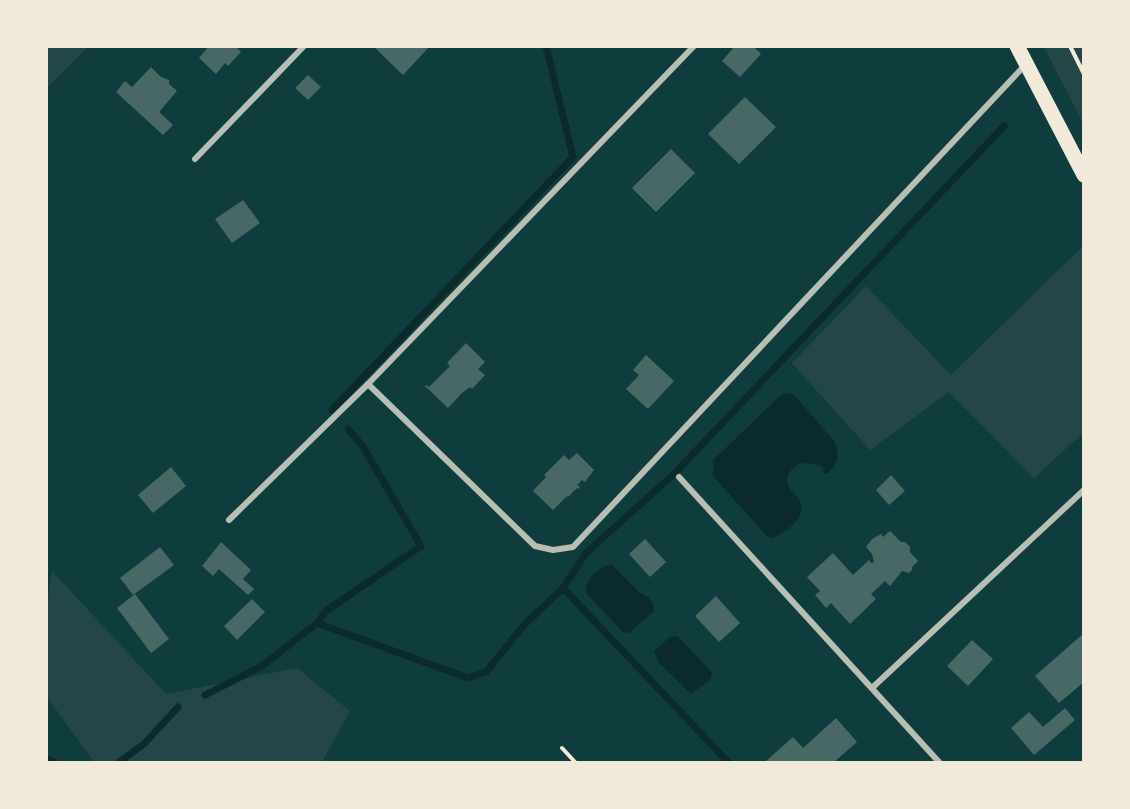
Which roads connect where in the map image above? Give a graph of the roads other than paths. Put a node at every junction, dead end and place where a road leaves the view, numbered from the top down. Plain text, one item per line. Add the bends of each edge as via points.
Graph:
1 (304, 46) edge
2 (694, 46) edge
3 (1017, 46) edge
4 (1026, 63) junction
5 (195, 159) dead end
6 (1083, 175) edge
7 (368, 384) junction
8 (679, 477) dead end
9 (1083, 490) edge
10 (229, 520) dead end
11 (872, 688) junction
12 (939, 762) edge

1 - 5 street
2 - 7 street
3 - 4 main road
4 - 6 main road
4 - 7 street via 573,547 553,550 536,546
7 - 10 street
8 - 11 street
9 - 11 street
11 - 12 street

